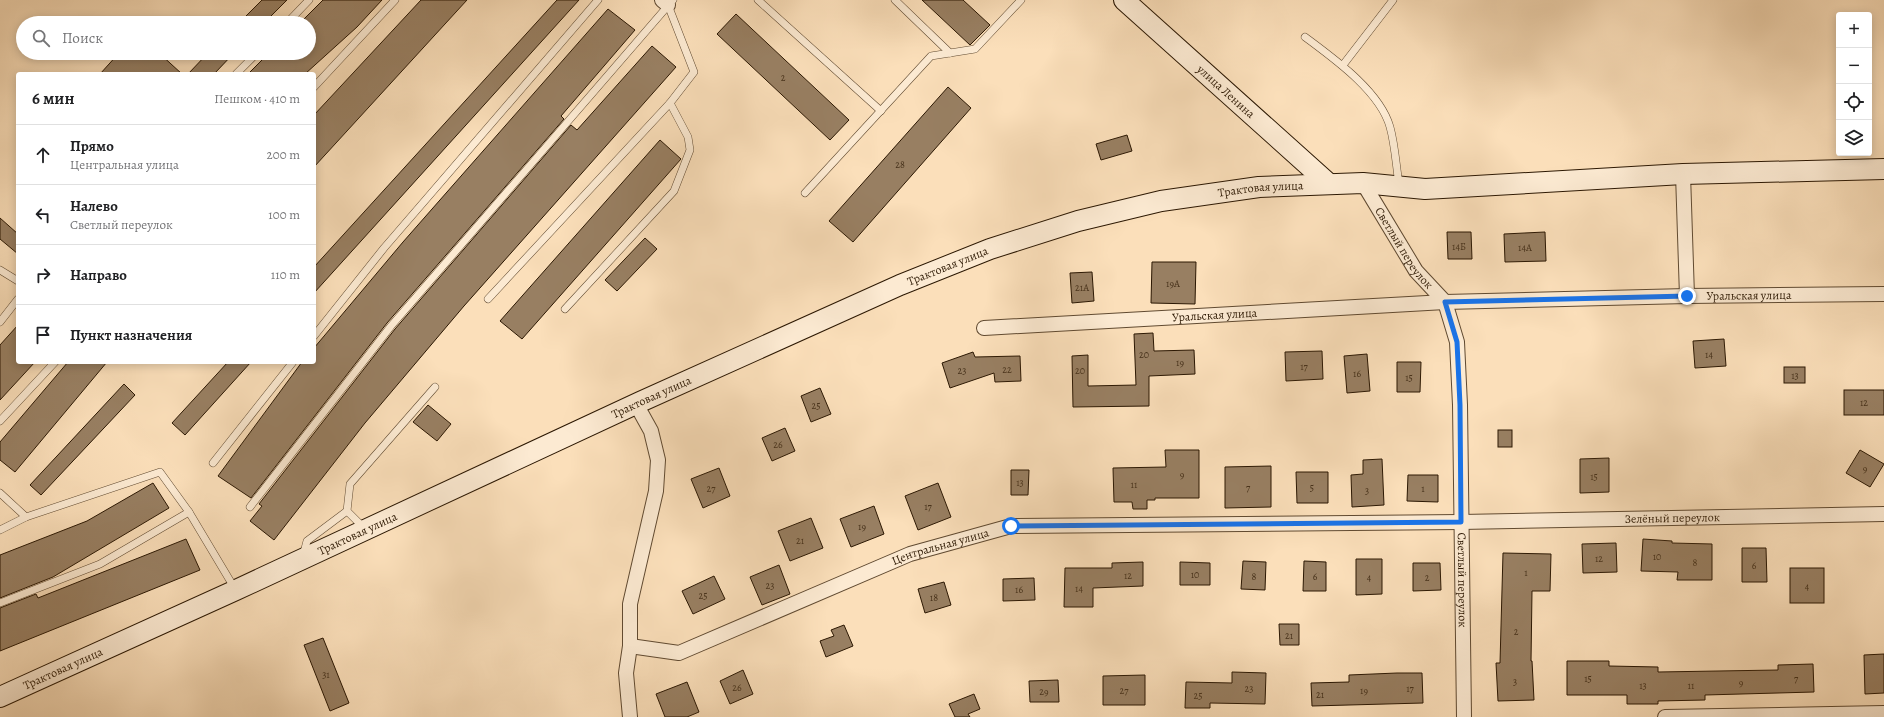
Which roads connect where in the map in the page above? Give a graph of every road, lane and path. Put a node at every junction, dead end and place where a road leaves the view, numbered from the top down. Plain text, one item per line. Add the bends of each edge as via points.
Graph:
1 (309, 0) edge
2 (395, 0) edge
3 (598, 0) edge
4 (758, 0) edge
5 (895, 0) edge
6 (1022, 0) edge
7 (1124, 0) edge
8 (1393, 0) edge
9 (668, 2) edge
10 (293, 16) edge
11 (1305, 37) dead end
12 (950, 53) junction
13 (250, 60) edge
14 (1343, 66) junction
15 (238, 72) edge
16 (316, 84) edge
17 (670, 103) junction
18 (882, 111) junction
19 (1884, 169) edge
20 (1683, 174) junction
21 (1362, 183) junction
22 (1329, 184) junction
23 (1400, 187) junction
24 (805, 193) dead end
25 (0, 270) edge
26 (16, 281) edge
27 (1884, 294) edge
28 (1687, 296) junction
29 (488, 299) dead end
30 (16, 302) edge
31 (1445, 302) junction
32 (565, 309) dead end
33 (0, 322) edge
34 (984, 328) dead end
35 (316, 333) edge
36 (53, 364) edge
37 (291, 364) edge
38 (435, 387) dead end
39 (636, 404) junction
40 (0, 421) edge
41 (213, 462) dead end
42 (0, 493) edge
43 (250, 507) dead end
44 (347, 511) junction
45 (190, 512) junction
46 (1884, 514) edge
47 (26, 517) junction
48 (1461, 522) junction
49 (0, 530) edge
50 (366, 530) junction
51 (302, 559) junction
52 (236, 590) junction
53 (0, 603) edge
54 (630, 646) junction
55 (0, 697) edge
56 (1884, 713) edge
57 (630, 717) edge
58 (1464, 717) edge
59 (1665, 717) edge

1 - 10 lane
2 - 16 lane
3 - 35 lane via 384,248
4 - 18 lane
5 - 12 lane
6 - 12 lane via 975,49
7 - 22 street, улица Ленина
8 - 14 lane
9 - 17 lane via 694,72
9 - 43 lane via 391,326
11 - 14 lane
12 - 18 lane via 932,56
13 - 15 lane
14 - 23 lane via 1381,106 1390,127
17 - 29 lane
17 - 32 lane via 688,138 690,150 674,191
18 - 24 lane
19 - 20 street, Трактовая улица
20 - 23 street, Трактовая улица via 1426,188
20 - 28 street
21 - 22 street, Трактовая улица
21 - 23 street, Трактовая улица
21 - 31 street, Светлый переулок via 1416,271
22 - 39 street, Трактовая улица via 1259,187 1161,201 1070,223 990,249 900,285
25 - 26 lane
27 - 28 street, Уральская улица
28 - 31 street, Уральская улица
30 - 33 lane
31 - 34 street, Уральская улица
31 - 48 street, Светлый переулок via 1457,342
36 - 40 lane
37 - 41 lane
38 - 44 lane via 350,484
39 - 50 street, Трактовая улица
39 - 54 street via 651,431 658,460 656,491 630,604
42 - 47 lane
44 - 50 lane
44 - 51 lane via 306,541
45 - 47 lane via 160,472
45 - 52 lane
45 - 53 lane via 100,564
46 - 48 street, Зелёный переулок
47 - 49 lane
48 - 54 street, Центральная улица via 1011,526 910,554 679,653
48 - 58 street, Светлый переулок
50 - 51 street, Трактовая улица
51 - 52 street, Трактовая улица
52 - 55 street, Трактовая улица
54 - 57 street via 626,673
56 - 59 street

